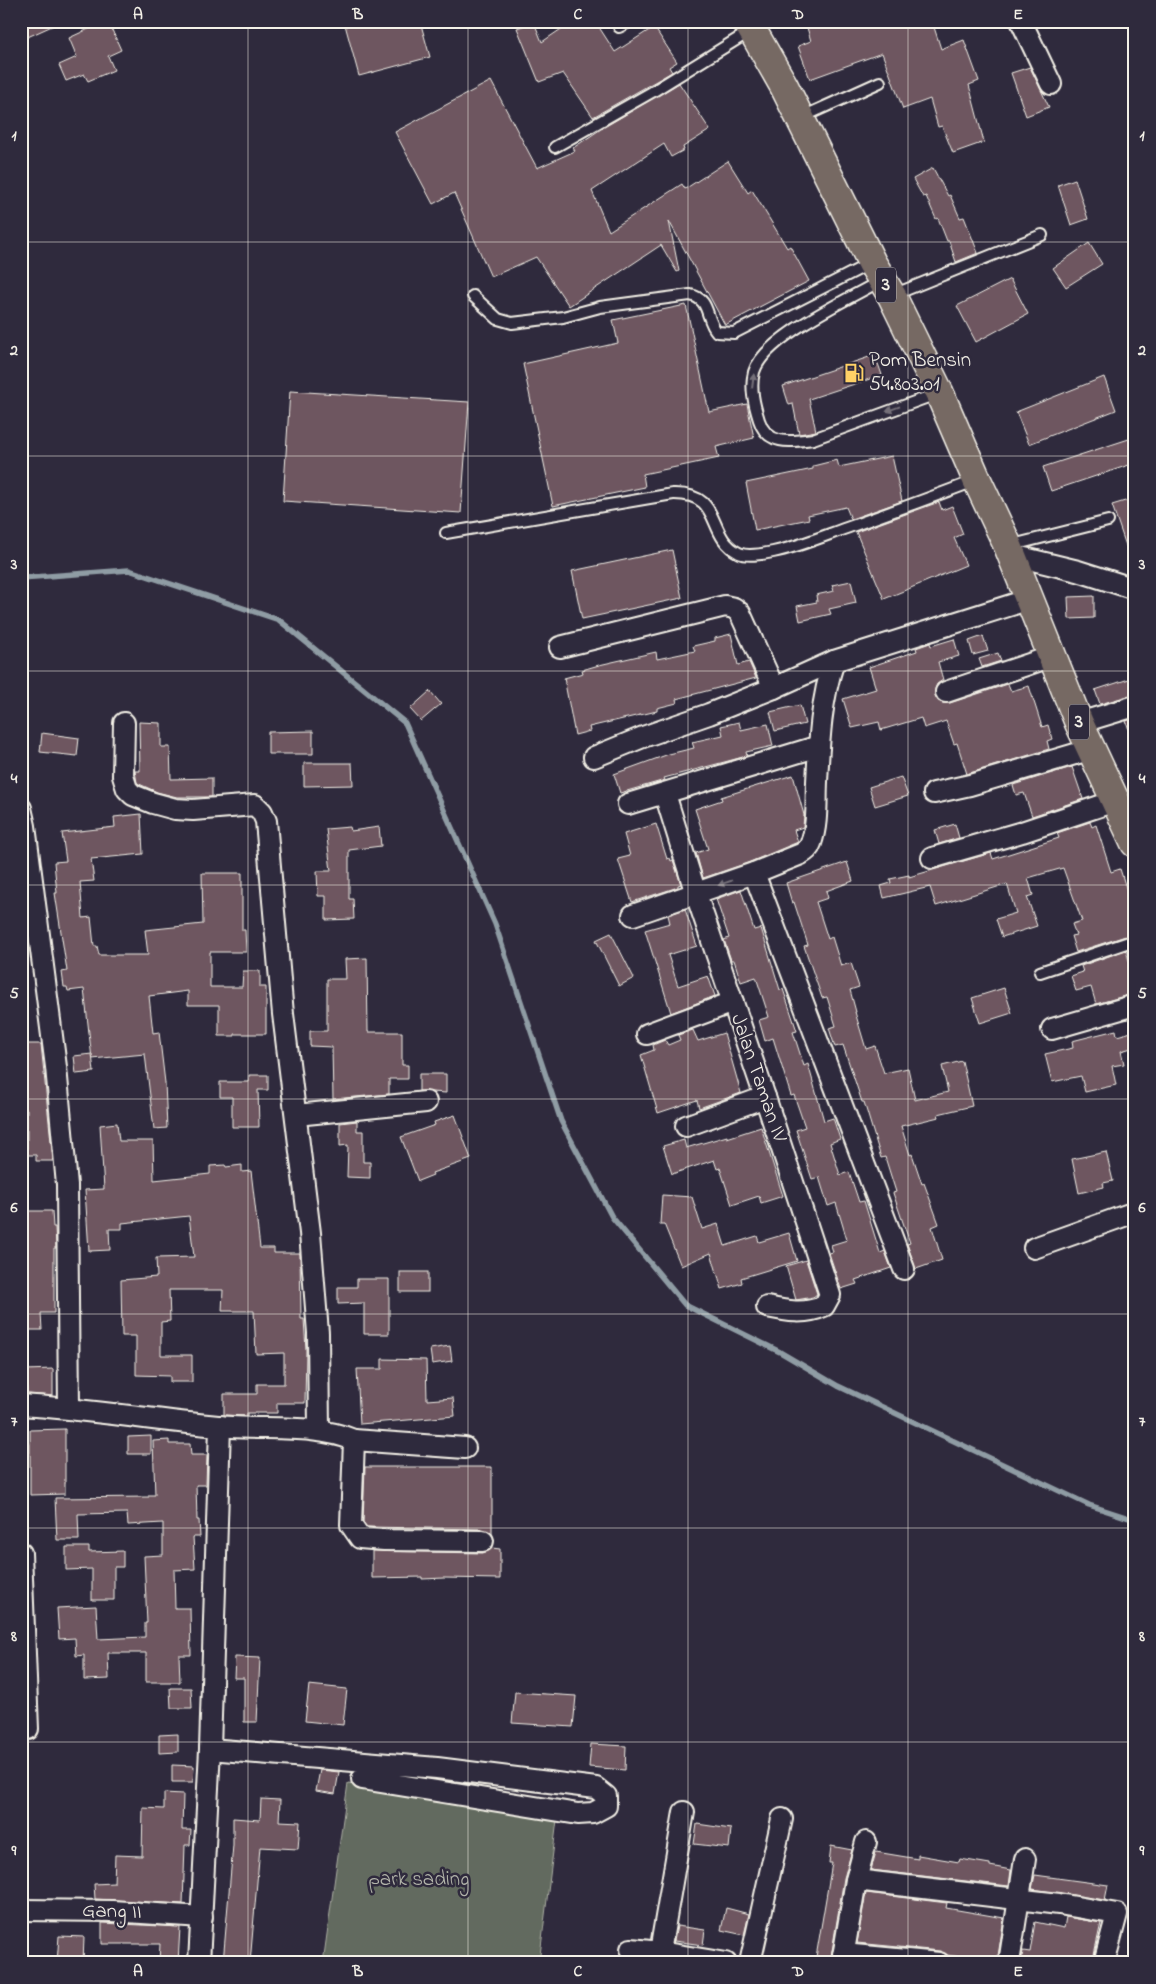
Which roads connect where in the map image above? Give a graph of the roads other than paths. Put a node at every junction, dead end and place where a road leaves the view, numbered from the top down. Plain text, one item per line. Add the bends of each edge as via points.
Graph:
1 (630, 21) edge
2 (1021, 21) edge
3 (749, 26) edge
4 (619, 27) dead end
5 (880, 82) dead end
6 (1051, 84) dead end
7 (800, 118) junction
8 (556, 147) dead end
9 (1042, 235) dead end
10 (882, 279) junction
11 (473, 296) dead end
12 (939, 392) junction
13 (977, 480) junction
14 (1108, 521) dead end
15 (446, 533) dead end
16 (1010, 550) junction
17 (1135, 589) edge
18 (1030, 599) junction
19 (560, 647) dead end
20 (1053, 656) junction
21 (834, 661) junction
22 (774, 688) junction
23 (946, 692) dead end
24 (1135, 706) edge
25 (124, 722) dead end
26 (1080, 723) junction
27 (819, 746) junction
28 (1092, 749) junction
29 (594, 757) dead end
30 (934, 793) dead end
31 (665, 794) junction
32 (1115, 801) junction
33 (628, 804) dead end
34 (23, 820) edge
35 (1135, 843) edge
36 (932, 858) dead end
37 (754, 873) junction
38 (696, 894) junction
39 (633, 915) dead end
40 (1135, 940) edge
41 (1040, 972) dead end
42 (733, 1002) junction
43 (1135, 1005) edge
44 (1052, 1029) dead end
45 (647, 1034) dead end
46 (765, 1097) junction
47 (426, 1102) dead end
48 (296, 1115) junction
49 (686, 1126) dead end
50 (1135, 1212) edge
51 (1034, 1248) dead end
52 (904, 1269) dead end
53 (767, 1306) dead end
54 (21, 1405) edge
55 (70, 1408) junction
56 (220, 1426) junction
57 (319, 1431) junction
58 (354, 1440) junction
59 (464, 1448) dead end
60 (483, 1541) dead end
61 (21, 1553) edge
62 (28, 1728) dead end
63 (210, 1749) junction
64 (362, 1779) dead end
65 (684, 1812) dead end
66 (782, 1819) dead end
67 (866, 1842) dead end
68 (1025, 1859) dead end
69 (856, 1880) junction
70 (1020, 1900) junction
71 (21, 1910) edge
72 (202, 1917) junction
73 (631, 1949) dead end
74 (660, 1952) junction
75 (842, 1958) edge
76 (199, 1963) edge
77 (726, 1963) edge
78 (750, 1963) edge
79 (939, 1963) edge
80 (1009, 1963) edge
81 (1104, 1963) edge

1 - 4 lane
2 - 6 street
3 - 7 highway, 3
3 - 8 lane via 652,92
5 - 7 lane
7 - 10 highway, 3
9 - 10 lane
10 - 11 lane via 734,333 717,332 704,303 690,295 512,323 498,319
10 - 12 highway, 3
12 -> 10 lane via 813,439 778,441 762,428 752,388 754,371 762,356 778,341
12 - 13 highway, 3
13 - 15 lane via 834,532 774,552 758,554 740,553 725,542 700,499 684,494
13 - 16 highway, 3
14 - 16 lane
16 - 17 street
16 - 18 highway, 3
18 - 20 highway, 3
18 - 21 street
19 - 22 street via 725,606 740,613
20 - 23 street
20 - 26 highway, 3
21 - 22 street
21 - 27 street via 828,678
22 - 29 street
24 - 26 street
25 - 48 street via 123,776 127,789 133,795 175,809 256,805 266,821 283,1014
26 - 28 highway, 3
27 - 31 street
27 - 37 street via 816,812 808,850
28 - 30 street
28 - 32 highway, 3
31 - 33 street
31 - 38 street, Jalan Taman IV
32 - 35 highway, 3
32 - 36 street
34 - 55 street via 51,1020 67,1185
37 -> 38 street
37 - 52 street
38 - 39 street
38 - 42 street, Jalan Taman IV
40 - 41 lane
42 - 45 street
42 - 46 street, Jalan Taman IV
43 - 44 street
46 - 49 street
46 - 53 street, Jalan Taman IV via 830,1295 824,1306 808,1311
47 - 48 street
48 - 57 street via 318,1333
50 - 51 street
54 - 55 street
55 - 56 street
56 - 57 street
56 - 63 street
57 - 58 street
58 - 59 street
58 - 60 street via 350,1509 351,1525 360,1538
61 - 62 street
63 - 64 street via 437,1768 596,1788 606,1796 606,1806 593,1813 578,1814
63 - 72 street
65 - 74 street
66 - 78 street
67 - 69 street
68 - 70 street
69 - 70 street
69 - 75 street
70 - 80 street
70 - 81 street via 1117,1914
71 - 72 street, Gang II
72 - 76 street
73 - 74 street
74 - 77 street
75 - 79 street

